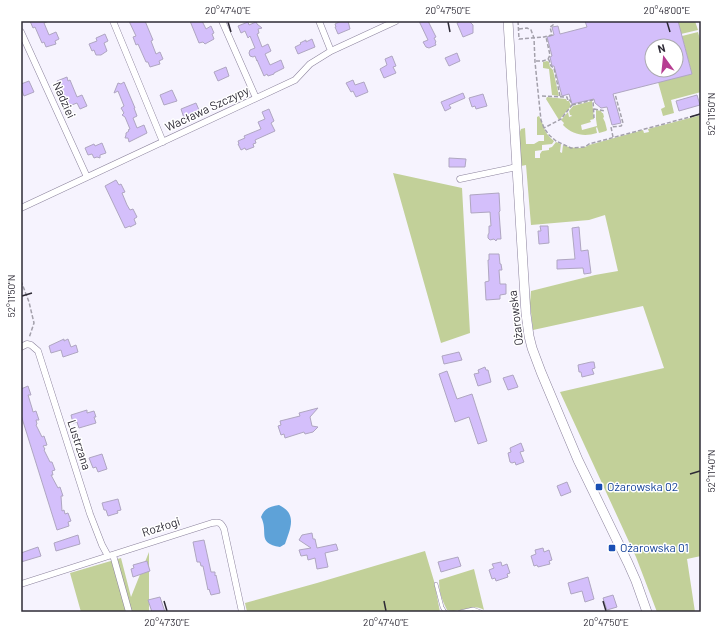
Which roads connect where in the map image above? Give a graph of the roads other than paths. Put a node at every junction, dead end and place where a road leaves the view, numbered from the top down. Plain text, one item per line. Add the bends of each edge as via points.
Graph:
1 (113, 21) edge
2 (222, 21) edge
3 (319, 21) edge
4 (396, 21) edge
5 (508, 21) edge
6 (21, 32) edge
7 (331, 51) junction
8 (256, 98) junction
9 (163, 142) junction
10 (517, 167) junction
11 (87, 177) junction
12 (460, 179) dead end
13 (21, 208) edge
14 (21, 347) edge
15 (110, 555) junction
16 (21, 584) edge
17 (436, 584) dead end
18 (128, 612) edge
19 (242, 612) edge
20 (445, 612) edge
21 (460, 612) edge
22 (481, 612) edge
23 (648, 612) edge

1 - 9 street
2 - 8 street
3 - 7 street
4 - 7 street, Wacława Szczypy
5 - 10 main road, Ożarowska
6 - 11 street, Nadziei
7 - 8 street, Wacława Szczypy via 310,64 295,80
8 - 9 street, Wacława Szczypy
9 - 11 street, Wacława Szczypy
10 - 12 street
10 - 23 main road, Ożarowska via 527,321 532,348 578,460 628,563
11 - 13 street, Wacława Szczypy
14 - 15 street, Lustrzana via 27,344 38,351 90,514 102,545
15 - 16 street, Rozłogi
15 - 18 street, Lustrzana
15 - 19 street, Rozłogi via 218,522 224,529
17 - 20 lane
21 - 22 lane via 473,609

